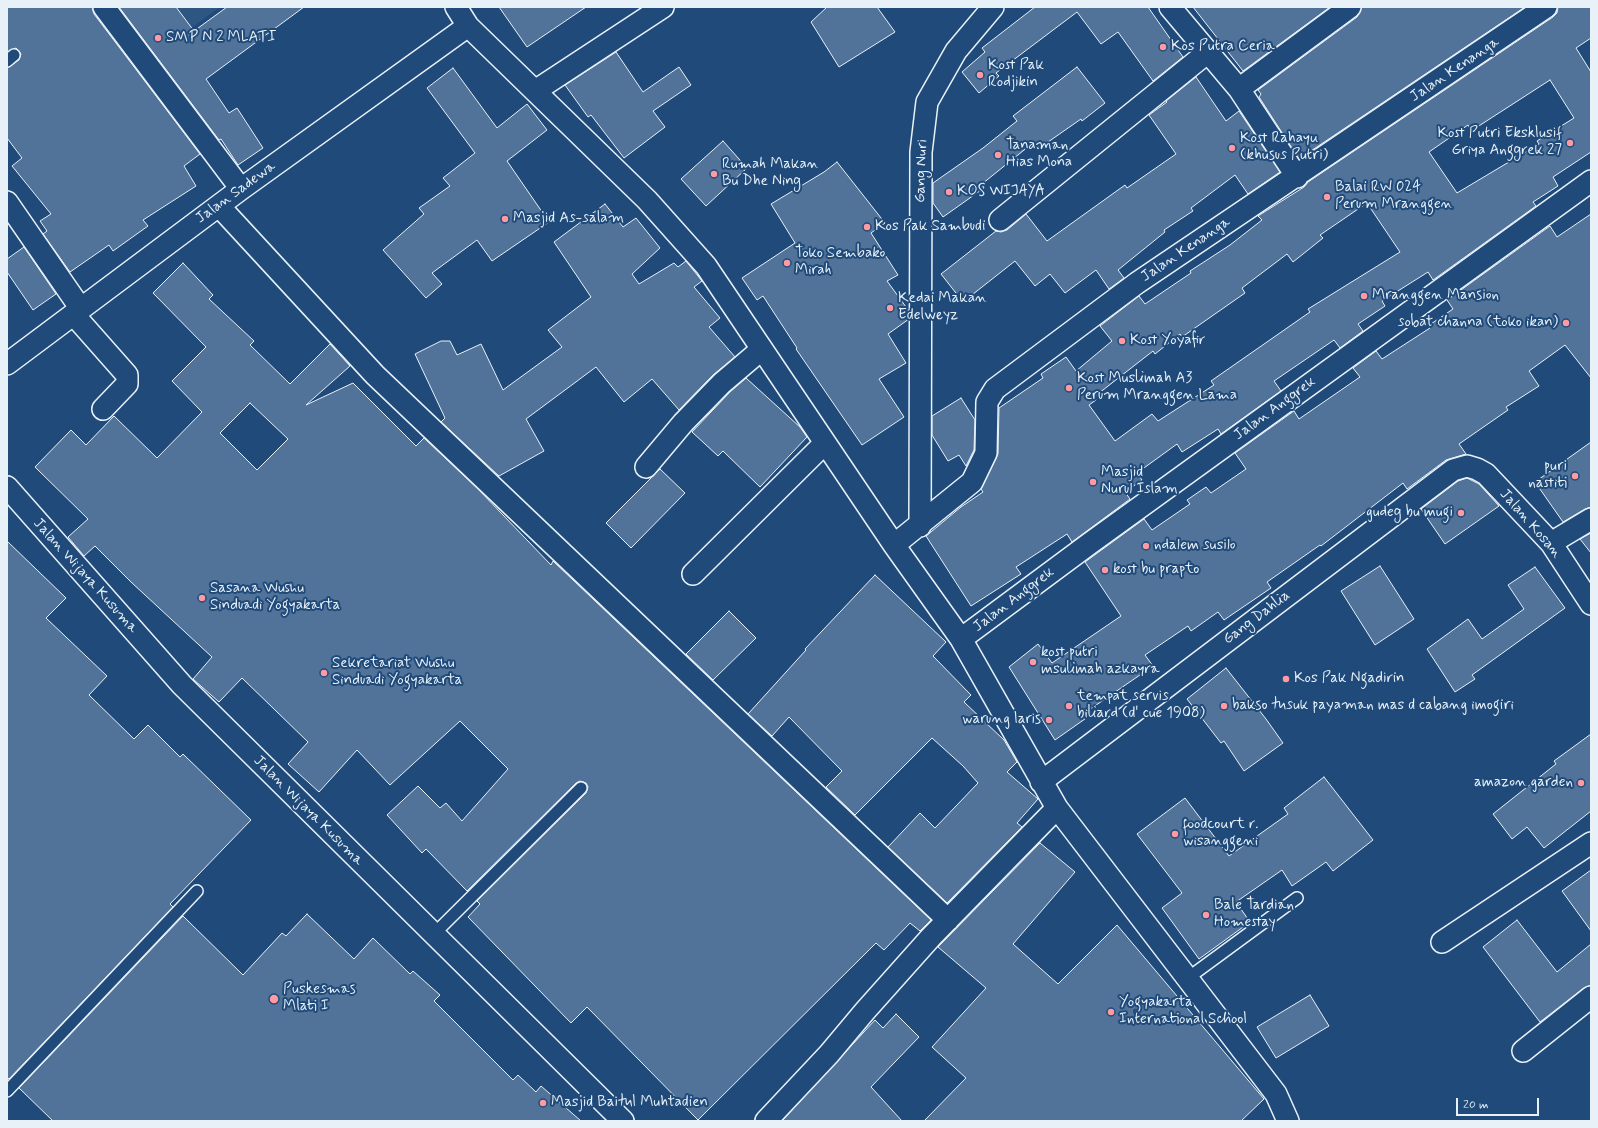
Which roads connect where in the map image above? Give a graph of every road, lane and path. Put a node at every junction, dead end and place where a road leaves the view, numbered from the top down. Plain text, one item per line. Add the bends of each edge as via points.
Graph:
1 (104, 7) edge
2 (456, 7) edge
3 (663, 7) edge
4 (993, 7) edge
5 (1170, 7) edge
6 (1350, 7) edge
7 (1538, 9) edge
8 (468, 26) junction
9 (1208, 52) junction
10 (1238, 89) junction
11 (535, 91) junction
12 (1297, 177) junction
13 (1591, 181) edge
14 (241, 189) junction
15 (7, 202) edge
16 (218, 206) junction
17 (1000, 220) dead end
18 (77, 312) junction
19 (762, 349) junction
20 (7, 364) edge
21 (103, 409) dead end
22 (825, 444) junction
23 (646, 467) dead end
24 (1477, 469) joint
25 (7, 487) edge
26 (1591, 519) edge
27 (920, 526) junction
28 (1551, 543) junction
29 (894, 545) junction
30 (694, 574) dead end
31 (1591, 604) edge
32 (962, 639) junction
33 (1041, 782) junction
34 (581, 788) dead end
35 (1057, 808) junction
36 (1591, 843) edge
37 (196, 891) dead end
38 (1297, 898) dead end
39 (948, 920) junction
40 (433, 935) junction
41 (1442, 942) dead end
42 (1188, 978) junction
43 (1591, 997) edge
44 (1523, 1051) dead end
45 (7, 1091) edge
46 (623, 1121) edge
47 (766, 1121) edge
48 (1288, 1121) edge

1 - 14 street
2 - 8 street
3 - 11 street
4 - 27 street, Gang Nuri via 956,51 927,102 921,152
5 - 9 street
6 - 10 street
7 - 12 street, Jalan Kenanga
8 - 11 street
8 - 14 street, Jalan Sadewa
9 - 10 street
9 - 17 street
10 - 12 street
11 - 19 street via 647,200 706,266
12 - 27 street, Jalan Kenanga via 1137,283 995,389 987,402 986,453 972,482
13 - 32 street, Jalan Anggrek via 1095,539
14 - 16 street, Jalan Sadewa
15 - 18 street
16 - 18 street, Jalan Sadewa
16 - 39 street via 375,375
18 - 20 street, Jalan Sadewa
18 - 21 street via 127,375 127,384
19 - 22 street
19 - 23 street via 722,383 683,423
22 - 29 street
22 - 30 street
24 - 28 street, Jalan Kosan via 1486,474
24 - 33 street, Gang Dahlia via 1467,466 1453,470
25 - 40 street, Jalan Wijaya Kusuma via 182,685
26 - 28 street
27 - 29 street, Jalan Kenanga
28 - 31 street, Jalan Kosan
29 - 32 street
32 - 33 street
33 - 35 street
34 - 40 lane
35 - 39 street
35 - 42 street
36 - 41 street
37 - 45 lane
38 - 42 lane
39 - 47 street
40 - 46 street, Jalan Wijaya Kusuma
42 - 48 street via 1276,1094
43 - 44 street

